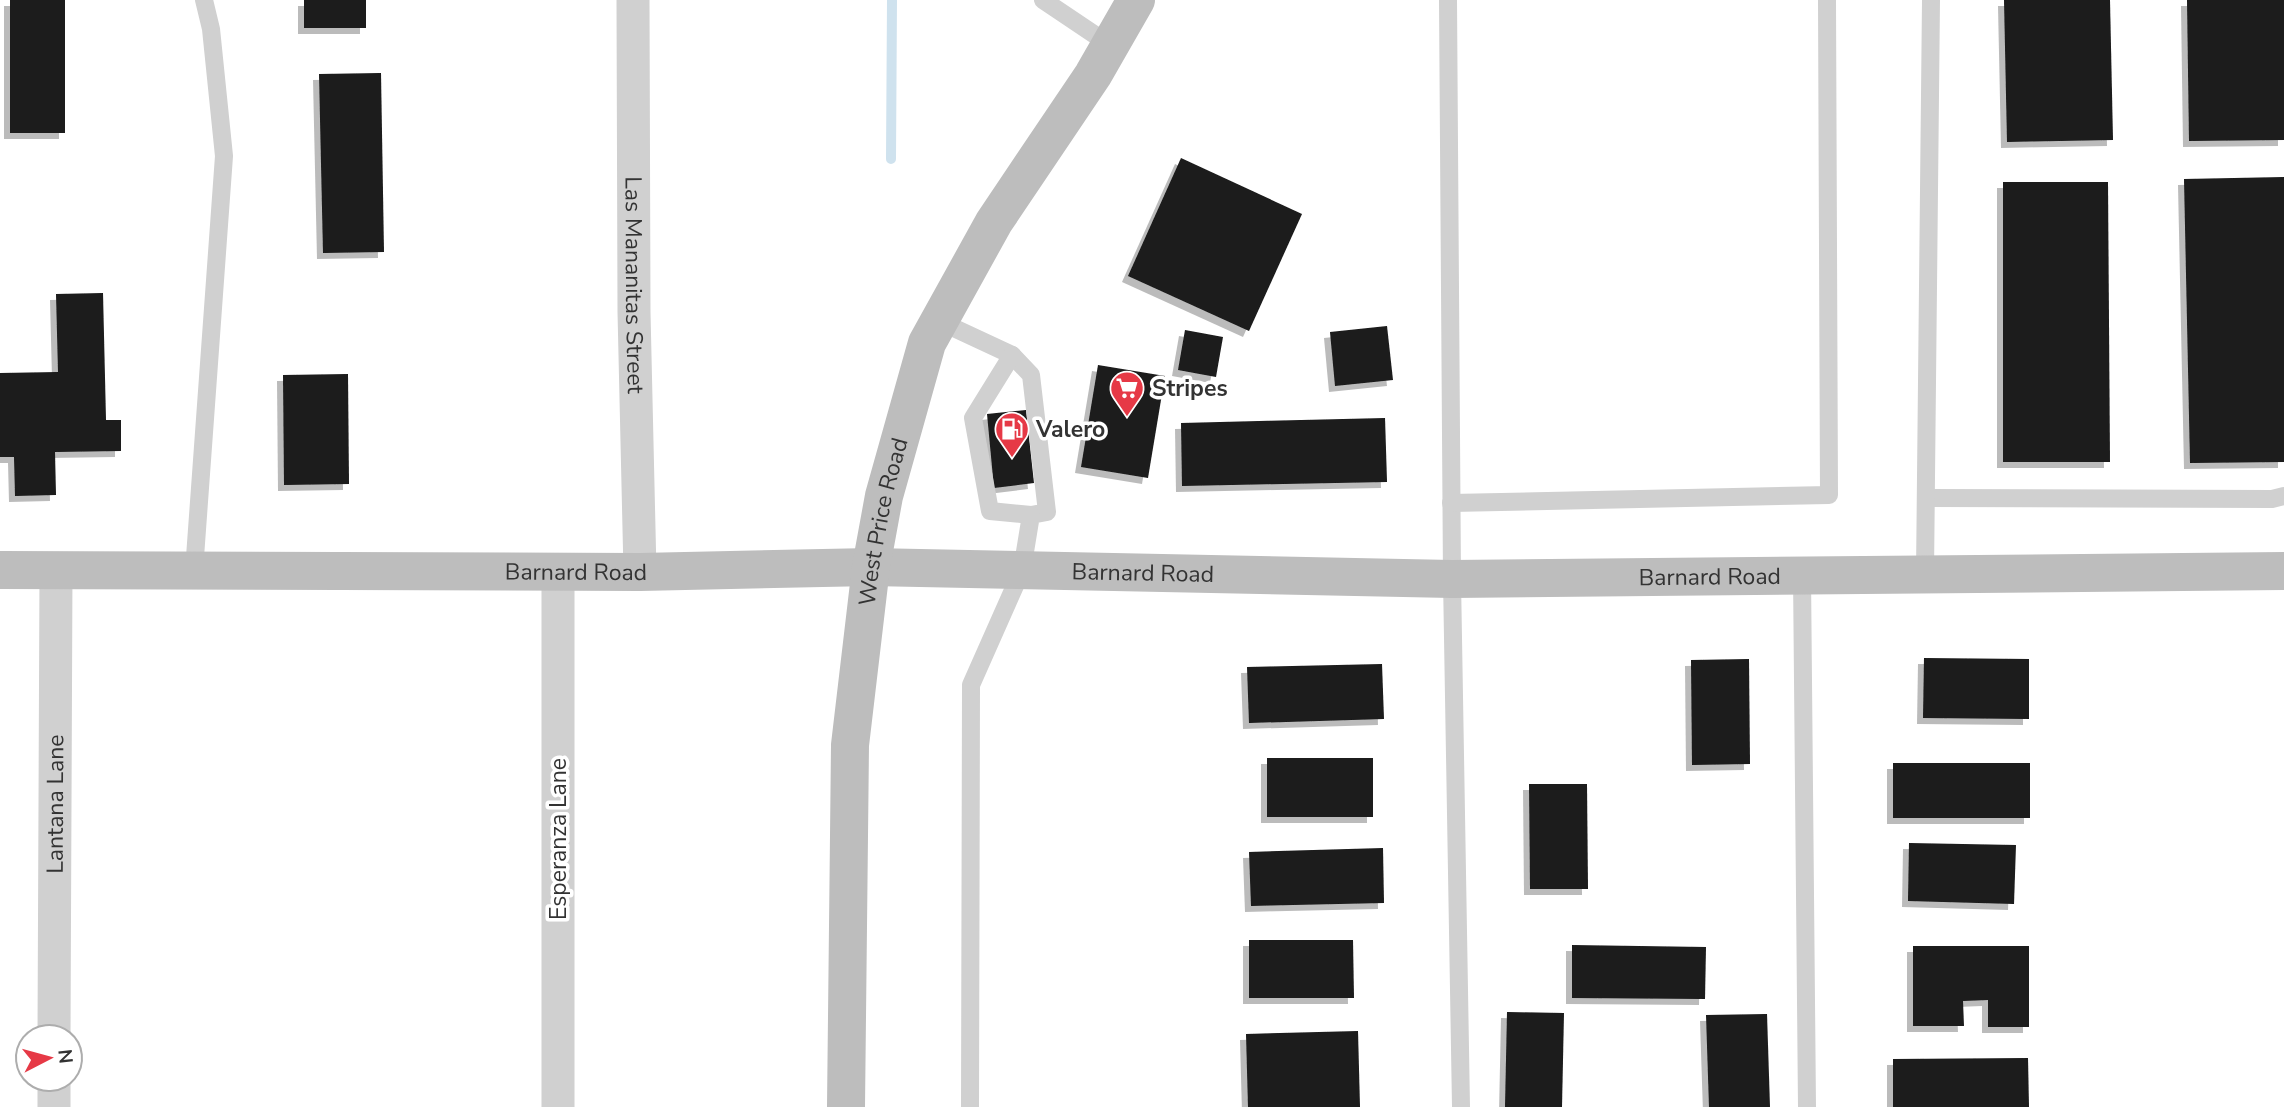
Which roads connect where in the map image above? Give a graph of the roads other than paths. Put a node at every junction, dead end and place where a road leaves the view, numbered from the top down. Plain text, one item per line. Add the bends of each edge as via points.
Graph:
1 (204, 0) edge
2 (633, 0) edge
3 (1042, 0) edge
4 (1136, 0) edge
5 (1448, 0) edge
6 (1827, 0) edge
7 (1931, 0) edge
8 (1110, 46) junction
9 (939, 321) junction
10 (1012, 355) junction
11 (2284, 496) edge
12 (1926, 498) junction
13 (1451, 503) junction
14 (1031, 515) junction
15 (871, 567) junction
16 (0, 570) edge
17 (55, 570) junction
18 (1023, 570) junction
19 (194, 571) junction
20 (558, 571) junction
21 (2284, 571) edge
22 (640, 572) junction
23 (1925, 573) junction
24 (1802, 574) junction
25 (1452, 579) junction
26 (54, 1023) edge
27 (558, 1107) edge
28 (846, 1107) edge
29 (970, 1107) edge
30 (1461, 1107) edge
31 (1807, 1107) edge

1 - 19 lane via 224,156
2 - 22 street, Las Mananitas Street
3 - 8 lane
4 - 8 street, West Price Road
5 - 13 lane
6 - 13 lane via 1829,495
7 - 12 lane
8 - 9 street, West Price Road via 993,222
9 - 10 lane
9 - 15 street, West Price Road via 927,343 884,496
10 - 14 lane via 1031,375 1047,512
10 - 14 lane via 973,418 990,511
11 - 12 lane
12 - 23 lane
13 - 25 lane
14 - 18 lane
15 - 18 street, Barnard Road
15 - 22 street, Barnard Road
15 - 28 street, West Price Road via 850,745
16 - 17 street, Barnard Road
17 - 19 street, Barnard Road
17 - 26 street, Lantana Lane
18 - 25 street, Barnard Road
18 - 29 lane via 971,685
19 - 20 street, Barnard Road
20 - 22 street, Barnard Road
20 - 27 street, Esperanza Lane
21 - 23 street, Barnard Road
23 - 24 street, Barnard Road
24 - 25 street, Barnard Road
24 - 31 lane
25 - 30 lane

